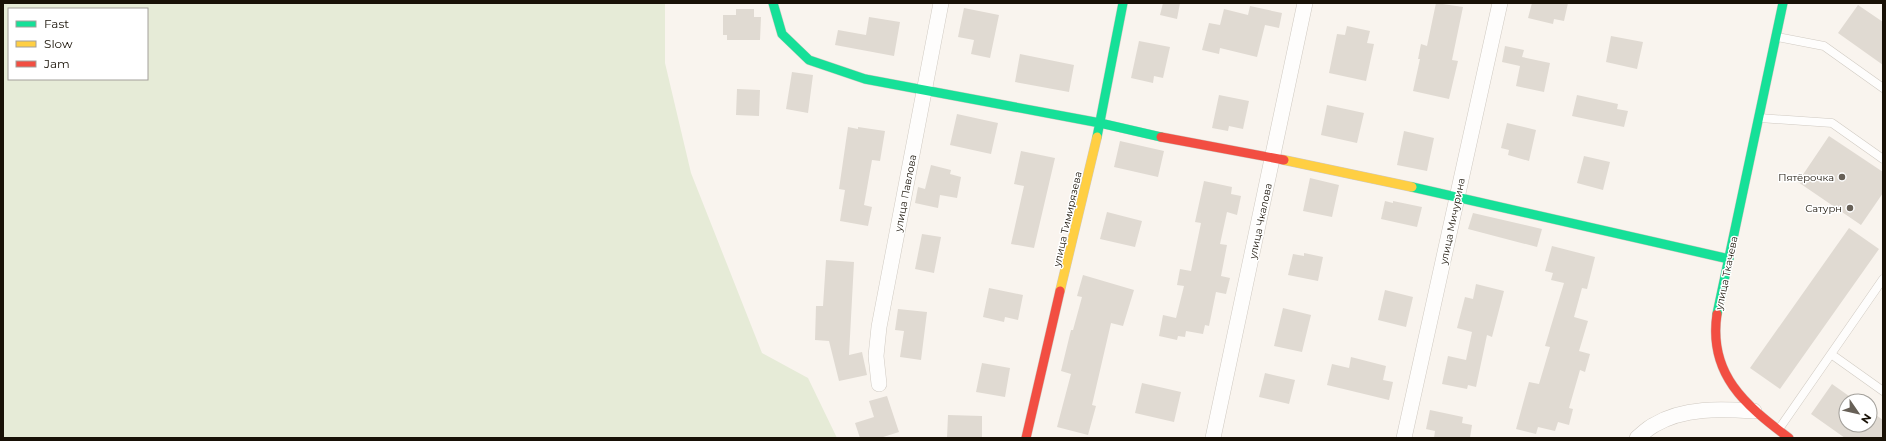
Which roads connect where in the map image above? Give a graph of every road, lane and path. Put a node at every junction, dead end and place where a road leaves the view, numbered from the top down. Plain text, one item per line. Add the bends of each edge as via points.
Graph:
1 (773, 3) edge
2 (941, 3) edge
3 (1123, 3) edge
4 (1305, 3) edge
5 (1500, 3) edge
6 (1783, 3) edge
7 (1776, 37) junction
8 (1883, 88) edge
9 (924, 89) junction
10 (1759, 118) junction
11 (1100, 123) junction
12 (1274, 158) junction
13 (1883, 159) edge
14 (1458, 197) junction
15 (1729, 259) junction
16 (1882, 279) edge
17 (1831, 354) junction
18 (880, 384) dead end
19 (1883, 391) edge
20 (1754, 411) junction
21 (1778, 430) junction
22 (1026, 438) edge
23 (1213, 438) edge
24 (1404, 438) edge
25 (1637, 438) edge
26 (1789, 438) edge

1 - 9 street via 782,34 809,60 865,79
2 - 9 street, улица Павлова
3 - 11 street, улица Тимирязева
4 - 12 street, улица Чкалова
5 - 14 street, улица Мичурина
6 - 7 street, улица Ткачева
7 - 8 lane via 1824,46
7 - 10 street, улица Ткачева
9 - 11 street
9 - 18 street, улица Павлова via 879,326 876,356
10 - 13 lane via 1832,123
10 - 15 street, улица Ткачева
11 - 12 street via 1186,143
11 - 22 street, улица Тимирязева
12 - 14 street
12 - 23 street, улица Чкалова
14 - 15 street
14 - 24 street, улица Мичурина
15 - 20 street, улица Ткачева via 1718,316 1717,350 1724,375
16 - 17 lane
17 - 19 lane
17 - 21 lane
20 - 21 street, улица Ткачева
20 - 25 street via 1715,409 1674,416 1654,425
21 - 26 street, улица Ткачева

